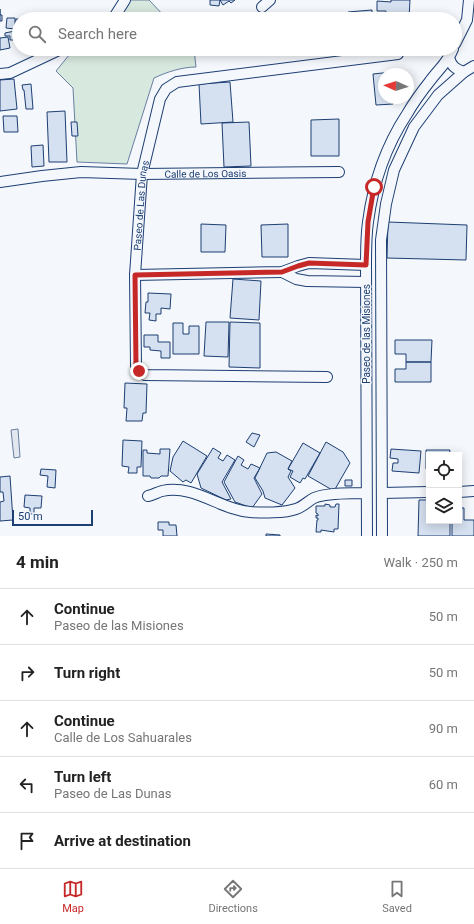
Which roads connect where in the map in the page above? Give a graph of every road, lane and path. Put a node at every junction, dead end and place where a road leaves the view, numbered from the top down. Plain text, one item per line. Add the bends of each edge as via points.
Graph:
1 (125, 0) edge
2 (469, 0) edge
3 (117, 12) edge
4 (470, 19) edge
5 (462, 32) edge
6 (46, 56) edge
7 (382, 56) edge
8 (449, 56) edge
9 (451, 56) edge
10 (474, 66) edge
11 (464, 72) junction
12 (0, 74) edge
13 (339, 172) dead end
14 (142, 174) junction
15 (0, 182) edge
16 (366, 265) junction
17 (282, 272) junction
18 (135, 275) junction
19 (366, 282) junction
20 (327, 377) dead end
21 (474, 491) edge
22 (426, 492) edge
23 (462, 492) edge
24 (366, 493) junction
25 (382, 493) junction
26 (148, 496) dead end
27 (367, 536) edge
28 (382, 536) edge

1 - 3 street
2 - 4 street
4 - 5 street
6 - 12 street via 10,73
7 - 14 street, Paseo de Las Dunas via 177,82 166,89 160,99
8 - 16 street, Paseo de las Misiones via 407,113 386,155 374,187 368,222
9 - 11 street, Paseo de las Misiones via 454,68
10 - 11 street, Paseo de las Misiones
11 - 25 street, Paseo de las Misiones via 438,95 414,127 394,170 386,204 381,240
13 - 14 street, Calle de Los Oasis
14 - 15 street, Calle de Los Oasis via 81,172
14 - 18 street, Paseo de Las Dunas
16 - 17 street via 309,263
16 - 19 street, Paseo de las Misiones
17 - 18 street
17 - 19 street via 307,281
18 - 20 street, Paseo de Las Dunas via 136,366 146,375
19 - 24 street, Paseo de las Misiones
21 - 23 street
22 - 25 street
24 - 26 street via 314,498 297,509 286,511 250,512 234,509 188,491 162,491
24 - 27 street, Paseo de las Misiones
25 - 28 street, Paseo de las Misiones

